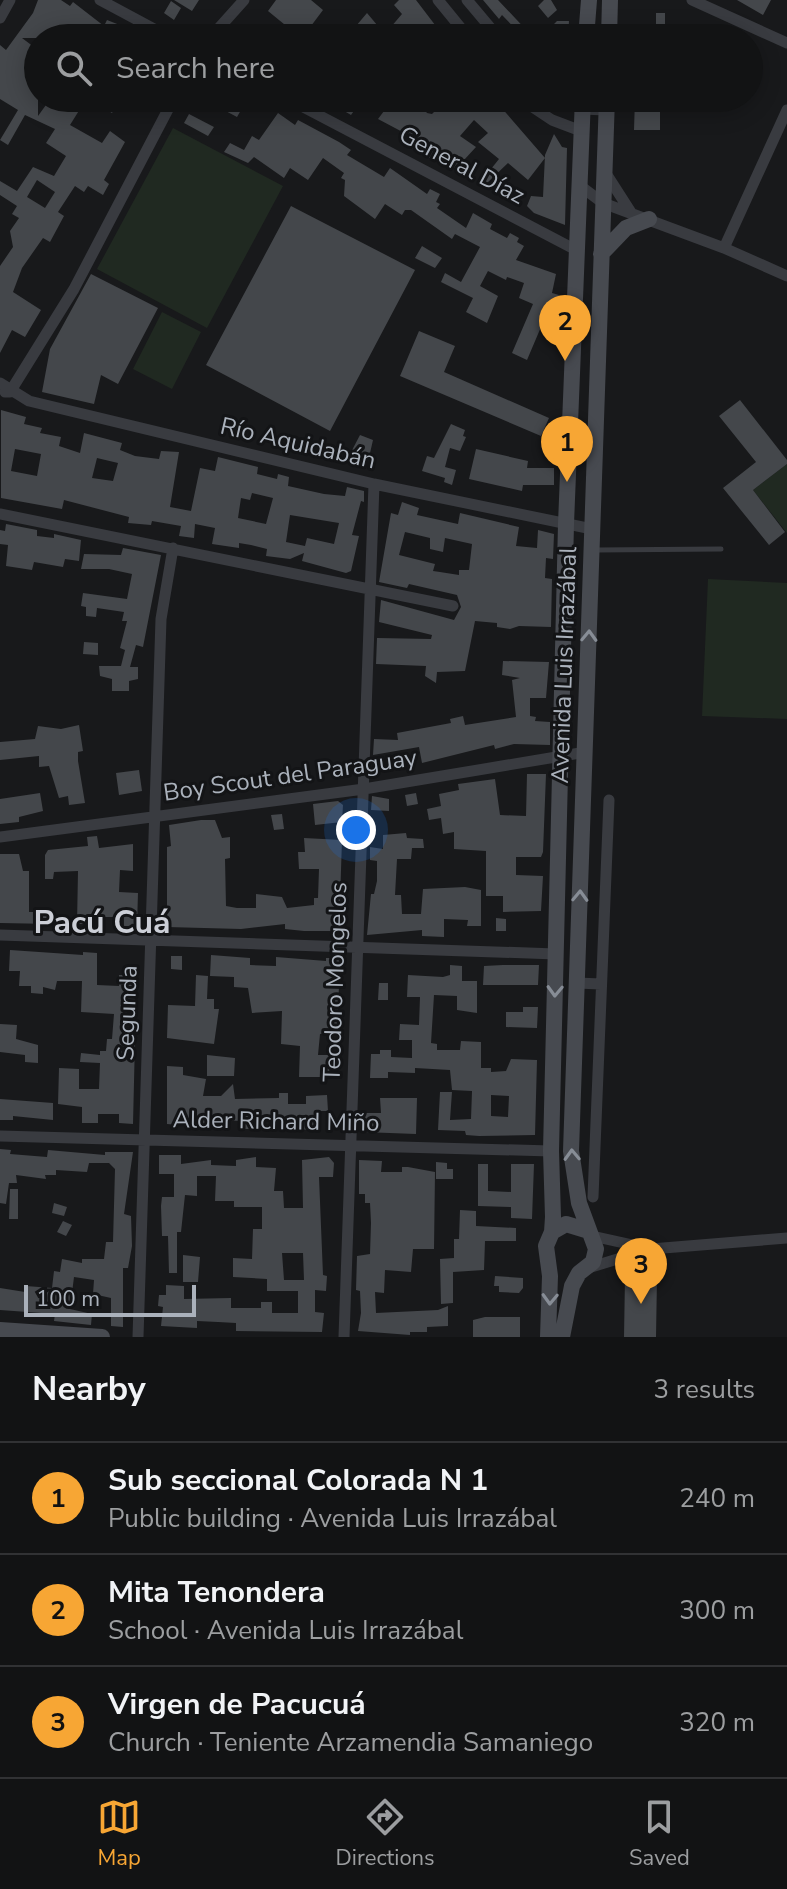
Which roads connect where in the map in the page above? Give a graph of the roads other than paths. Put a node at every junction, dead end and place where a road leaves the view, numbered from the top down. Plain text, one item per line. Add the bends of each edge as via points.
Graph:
1 (10, 0) edge
2 (100, 0) edge
3 (244, 0) edge
4 (438, 0) edge
5 (467, 0) edge
6 (589, 0) edge
7 (610, 0) edge
8 (692, 0) edge
9 (0, 18) edge
10 (145, 24) edge
11 (223, 24) edge
12 (458, 24) edge
13 (487, 24) edge
14 (587, 24) edge
15 (609, 24) edge
16 (745, 24) edge
17 (763, 32) edge
18 (787, 43) edge
19 (787, 110) edge
20 (167, 112) edge
21 (313, 112) edge
22 (540, 112) edge
23 (582, 112) edge
24 (606, 112) edge
25 (581, 131) junction
26 (604, 170) junction
27 (579, 185) junction
28 (603, 203) junction
29 (632, 214) junction
30 (649, 219) junction
31 (724, 248) junction
32 (576, 250) junction
33 (601, 254) junction
34 (787, 276) edge
35 (0, 383) edge
36 (5, 392) edge
37 (374, 484) junction
38 (0, 514) edge
39 (566, 524) junction
40 (592, 529) junction
41 (173, 548) junction
42 (721, 549) dead end
43 (591, 550) junction
44 (371, 589) junction
45 (453, 606) dead end
46 (586, 752) junction
47 (561, 755) junction
48 (364, 789) junction
49 (609, 800) dead end
50 (155, 816) junction
51 (0, 837) edge
52 (0, 935) edge
53 (151, 940) junction
54 (358, 945) junction
55 (556, 954) junction
56 (577, 983) junction
57 (601, 984) junction
58 (0, 1136) edge
59 (145, 1140) junction
60 (351, 1144) junction
61 (551, 1151) junction
62 (593, 1197) dead end
63 (552, 1232) junction
64 (591, 1233) junction
65 (787, 1238) edge
66 (651, 1249) junction
67 (548, 1261) junction
68 (584, 1270) junction
69 (0, 1330) edge
70 (102, 1337) edge
71 (138, 1337) edge
72 (344, 1337) edge
73 (548, 1337) edge
74 (562, 1337) edge

1 - 9 street
2 - 10 street
3 - 11 street
4 - 12 street
5 - 13 street
6 - 14 main road
7 - 15 main road
8 - 16 street
17 - 18 street
19 - 31 street
20 - 36 street via 74,289
21 - 32 street, General Díaz
22 - 25 street
23 - 25 main road, Avenida Luis Irrazábal
24 - 26 main road, Avenida Luis Irrazábal
25 - 27 main road, Avenida Luis Irrazábal
26 - 28 main road, Avenida Luis Irrazábal
26 - 29 street
27 - 28 street
27 - 32 main road, Avenida Luis Irrazábal
28 - 29 street
28 - 33 main road, Avenida Luis Irrazábal
29 - 30 street
30 - 31 street
30 - 33 main road via 626,228
31 - 34 street
32 - 39 main road, Avenida Luis Irrazábal
33 - 40 main road, Avenida Luis Irrazábal
35 - 36 street, Río Aquidabán
36 - 37 street, Río Aquidabán
37 - 39 street, Río Aquidabán
37 - 44 street, Teodoro Mongelos
38 - 41 street
39 - 40 street, Río Aquidabán
39 - 47 main road, Avenida Luis Irrazábal
40 - 43 main road, Avenida Luis Irrazábal
41 - 44 street
41 - 50 street, Segunda via 161,619
42 - 43 lane
46 -> 43 main road, Avenida Luis Irrazábal
44 - 45 street
44 - 48 street, Teodoro Mongelos
46 - 47 street, Boy Scout del Paraguay
56 -> 46 main road, Avenida Luis Irrazábal
47 - 48 street, Boy Scout del Paraguay
47 - 55 main road, Avenida Luis Irrazábal
48 - 50 street, Boy Scout del Paraguay
48 - 54 street, Teodoro Mongelos
49 - 57 street
50 - 51 street, Boy Scout del Paraguay
50 - 53 street, Segunda
52 - 53 street
53 - 54 street
53 - 59 street, Segunda
54 - 55 street
54 - 60 street, Teodoro Mongelos
55 -> 61 main road, Avenida Luis Irrazábal
56 - 57 street
64 -> 56 main road, Avenida Luis Irrazábal via 576,1190 571,1151
57 - 62 street
58 - 59 street, Alder Richard Miño
59 - 60 street, Alder Richard Miño
59 - 71 street, Segunda
60 - 61 street, Alder Richard Miño
60 - 72 street, Teodoro Mongelos
61 - 63 main road, Avenida Luis Irrazábal
63 - 64 main road via 566,1224
63 - 67 main road, Avenida Luis Irrazábal via 546,1246
64 - 66 street
64 - 68 main road, Avenida Luis Irrazábal via 596,1249
65 - 66 street
66 - 68 street
67 - 68 main road via 565,1274
67 -> 73 main road, Avenida Luis Irrazábal
68 - 74 main road, Avenida Luis Irrazábal via 567,1297
69 - 70 main road

